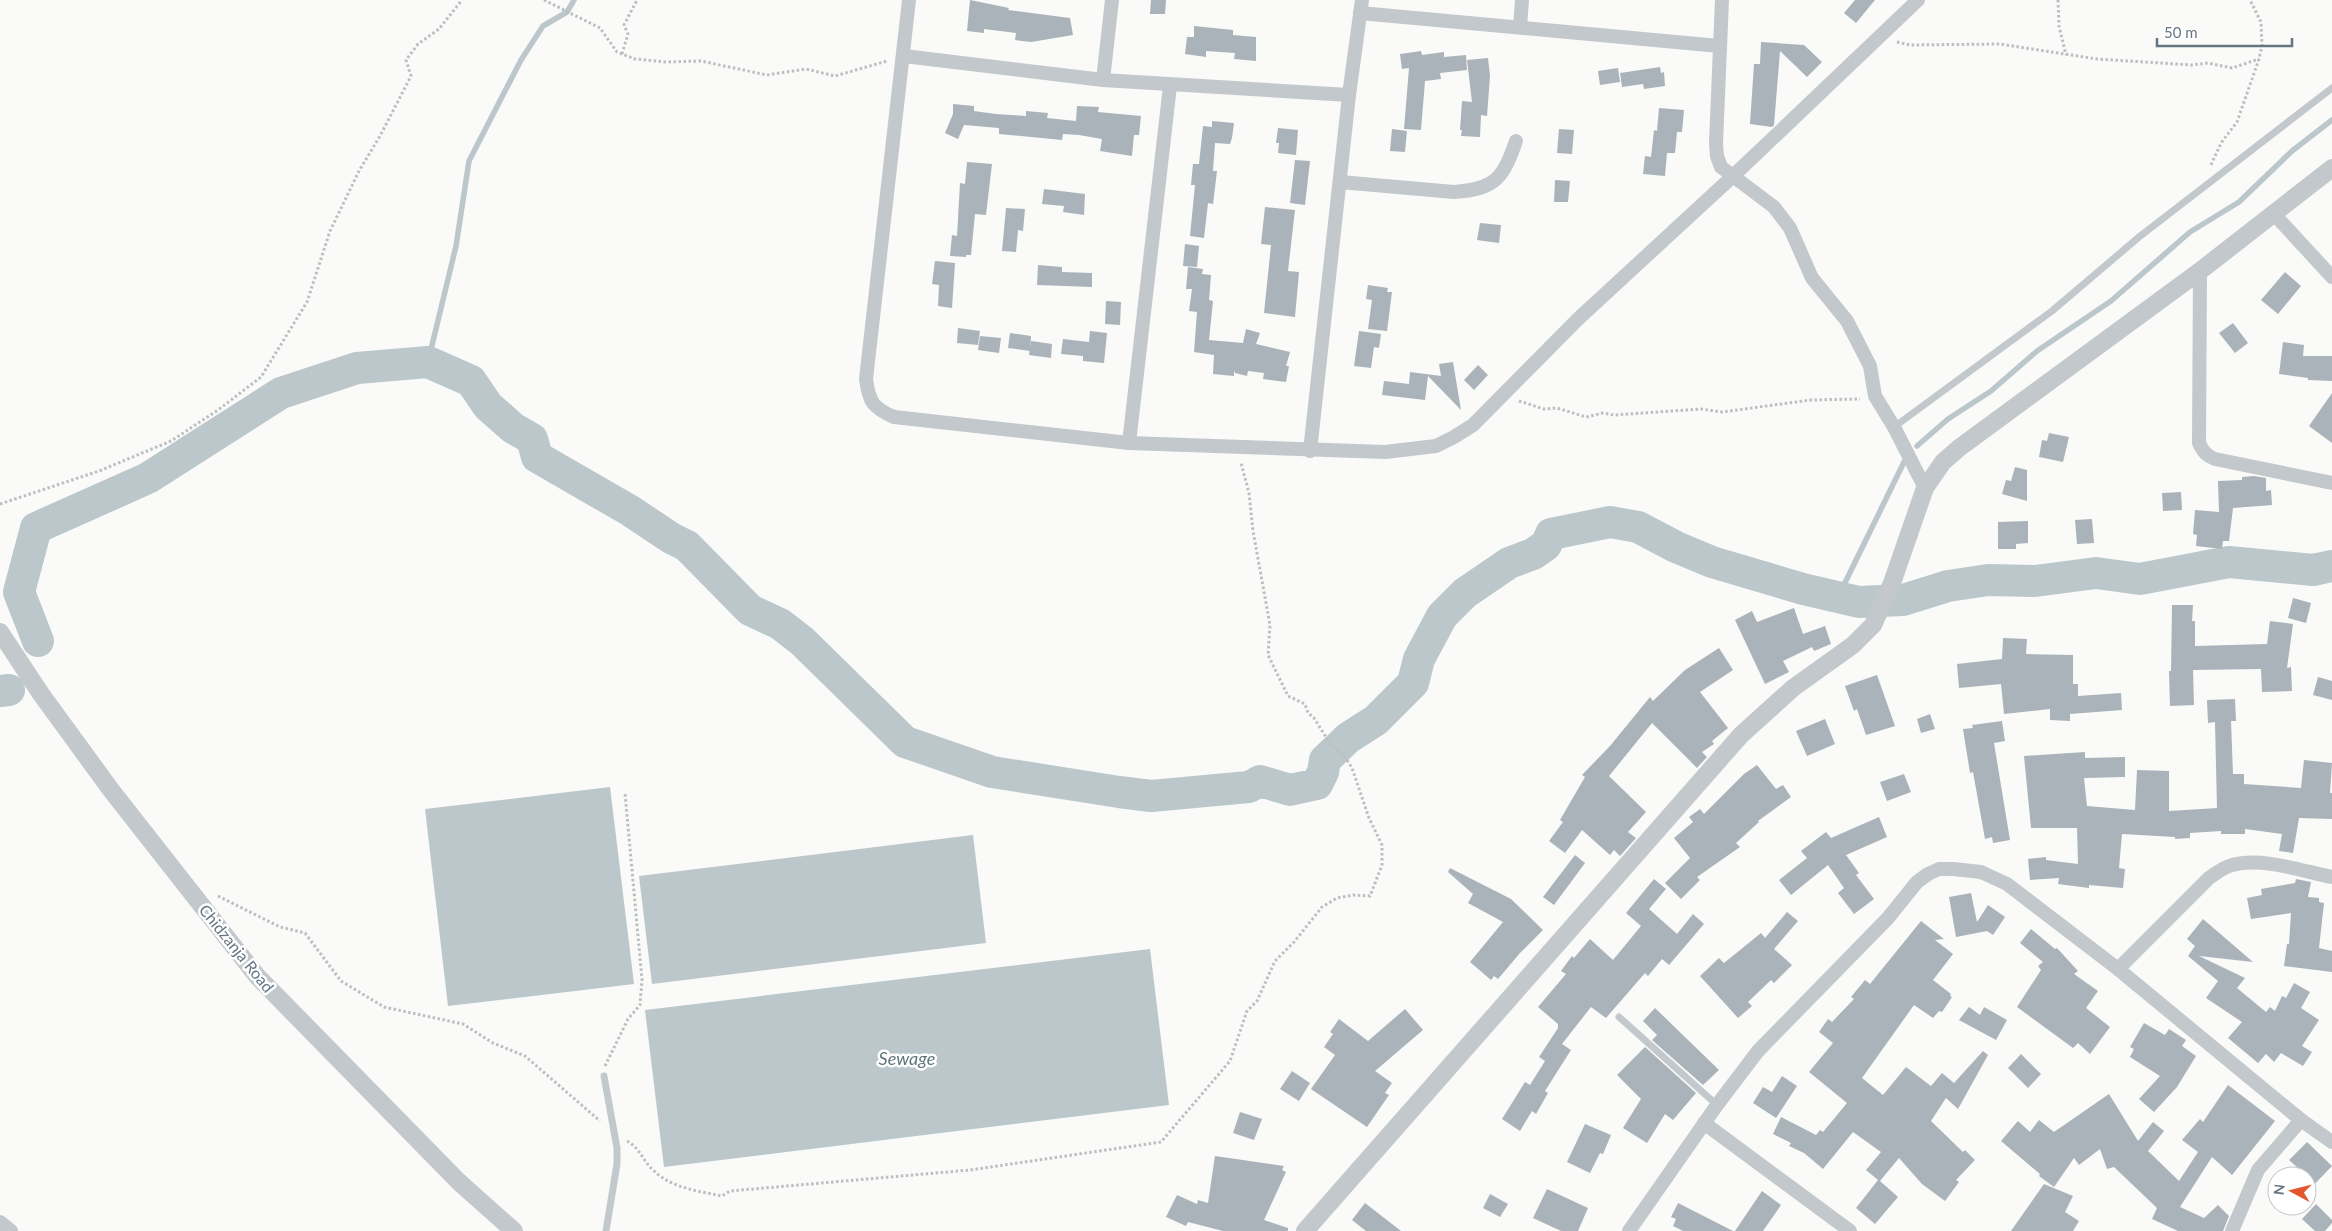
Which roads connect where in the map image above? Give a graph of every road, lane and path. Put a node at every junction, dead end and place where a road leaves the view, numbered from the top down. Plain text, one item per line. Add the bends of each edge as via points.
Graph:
1 (462, 0) edge
2 (544, 0) edge
3 (636, 0) edge
4 (909, 0) edge
5 (1112, 0) edge
6 (1522, 0) edge
7 (1722, 0) edge
8 (1918, 0) edge
9 (2058, 0) edge
10 (2250, 0) edge
11 (1361, 7) edge
12 (1520, 27) junction
13 (1879, 38) junction
14 (1719, 46) junction
15 (622, 54) junction
16 (2066, 55) junction
17 (904, 56) junction
18 (2259, 59) junction
19 (1104, 80) junction
20 (1170, 86) junction
21 (2332, 88) edge
22 (1349, 95) junction
23 (1516, 141) dead end
24 (2332, 168) edge
25 (1732, 177) junction
26 (1340, 182) junction
27 (2198, 191) junction
28 (2273, 213) junction
29 (2200, 271) junction
30 (2332, 277) edge
31 (1876, 396) junction
32 (1500, 397) junction
33 (1894, 426) junction
34 (1129, 443) junction
35 (1226, 448) junction
36 (1310, 451) junction
37 (2332, 483) edge
38 (1925, 488) junction
39 (0, 504) edge
40 (0, 632) edge
41 (625, 793) dead end
42 (2332, 877) edge
43 (212, 893) dead end
44 (2118, 969) junction
45 (1619, 1017) dead end
46 (604, 1076) joint
47 (1717, 1105) junction
48 (2301, 1120) junction
49 (1704, 1123) junction
50 (614, 1133) junction
51 (2332, 1142) edge
52 (0, 1222) edge
53 (11, 1231) edge
54 (514, 1231) edge
55 (606, 1231) edge
56 (1305, 1231) edge
57 (1629, 1231) edge
58 (1850, 1231) edge
59 (2232, 1231) edge

1 - 39 path via 439,29 418,44 406,60 410,76 330,231 307,302 261,377 171,441 99,471
2 - 15 path via 600,28 617,52
3 - 15 path via 624,25 628,34
4 - 17 street
5 - 19 street
6 - 12 street
7 - 14 street
8 - 13 street
9 - 16 path via 2059,26
10 - 18 path via 2261,22
11 - 12 street
11 - 22 street
12 - 14 street
13 - 16 path via 1910,45 2000,44
13 - 25 street
14 - 25 street via 1717,156 1721,167
15 - 17 path via 635,59 665,62 701,61 767,75 806,70 835,76
16 - 18 path via 2192,65 2208,63 2232,68
17 - 19 street
17 - 34 street via 866,379 869,397 879,411 894,417
18 - 27 path via 2237,122 2221,143
19 - 20 street
20 - 22 street
20 - 34 street
21 - 27 lane
22 - 26 street
23 - 26 street via 1506,168 1496,180 1471,191
24 - 28 street
25 - 31 street via 1774,207 1790,228 1812,278 1847,320 1870,366
25 - 32 street via 1578,319
26 - 36 street
27 - 33 lane via 2052,310
28 - 29 street
28 - 30 street
29 - 37 street via 2199,444 2202,450 2215,459
29 - 38 street via 1959,448 1943,462
31 - 32 path via 1810,400 1722,412 1701,409 1603,413 1586,417
31 - 33 street
32 - 36 street via 1473,425 1436,446 1385,452
33 - 38 street
34 - 35 street
35 - 36 street
35 - 50 path via 1243,465 1247,484 1270,626 1268,655 1288,696 1305,704 1330,745 1345,757 1352,768 1382,845 1382,865 1370,896 1337,898 1322,907 1275,962 1257,1001 1247,1011 1230,1061 1161,1142 970,1170 730,1191 722,1196 686,1188 662,1178 651,1169 634,1145
38 - 56 street via 1892,583 1873,625 1853,645 1793,688 1741,734
40 - 54 street, Chidzanja Road via 112,790 256,976 459,1182
41 - 46 path via 642,980 640,1005 628,1019 605,1062
42 - 44 street via 2267,864 2239,864 2222,870 2209,878
43 - 50 path via 280,928 305,933 340,981 384,1007 463,1024 493,1043 525,1056
44 - 47 street via 2008,884 1966,870 1940,869 1917,882 1888,918 1777,1030
44 - 48 street
45 - 47 lane
46 - 50 lane
47 - 49 street
48 - 51 street
48 - 59 street via 2258,1170
49 - 57 street
49 - 58 street
50 - 55 lane via 617,1164
52 - 53 street

